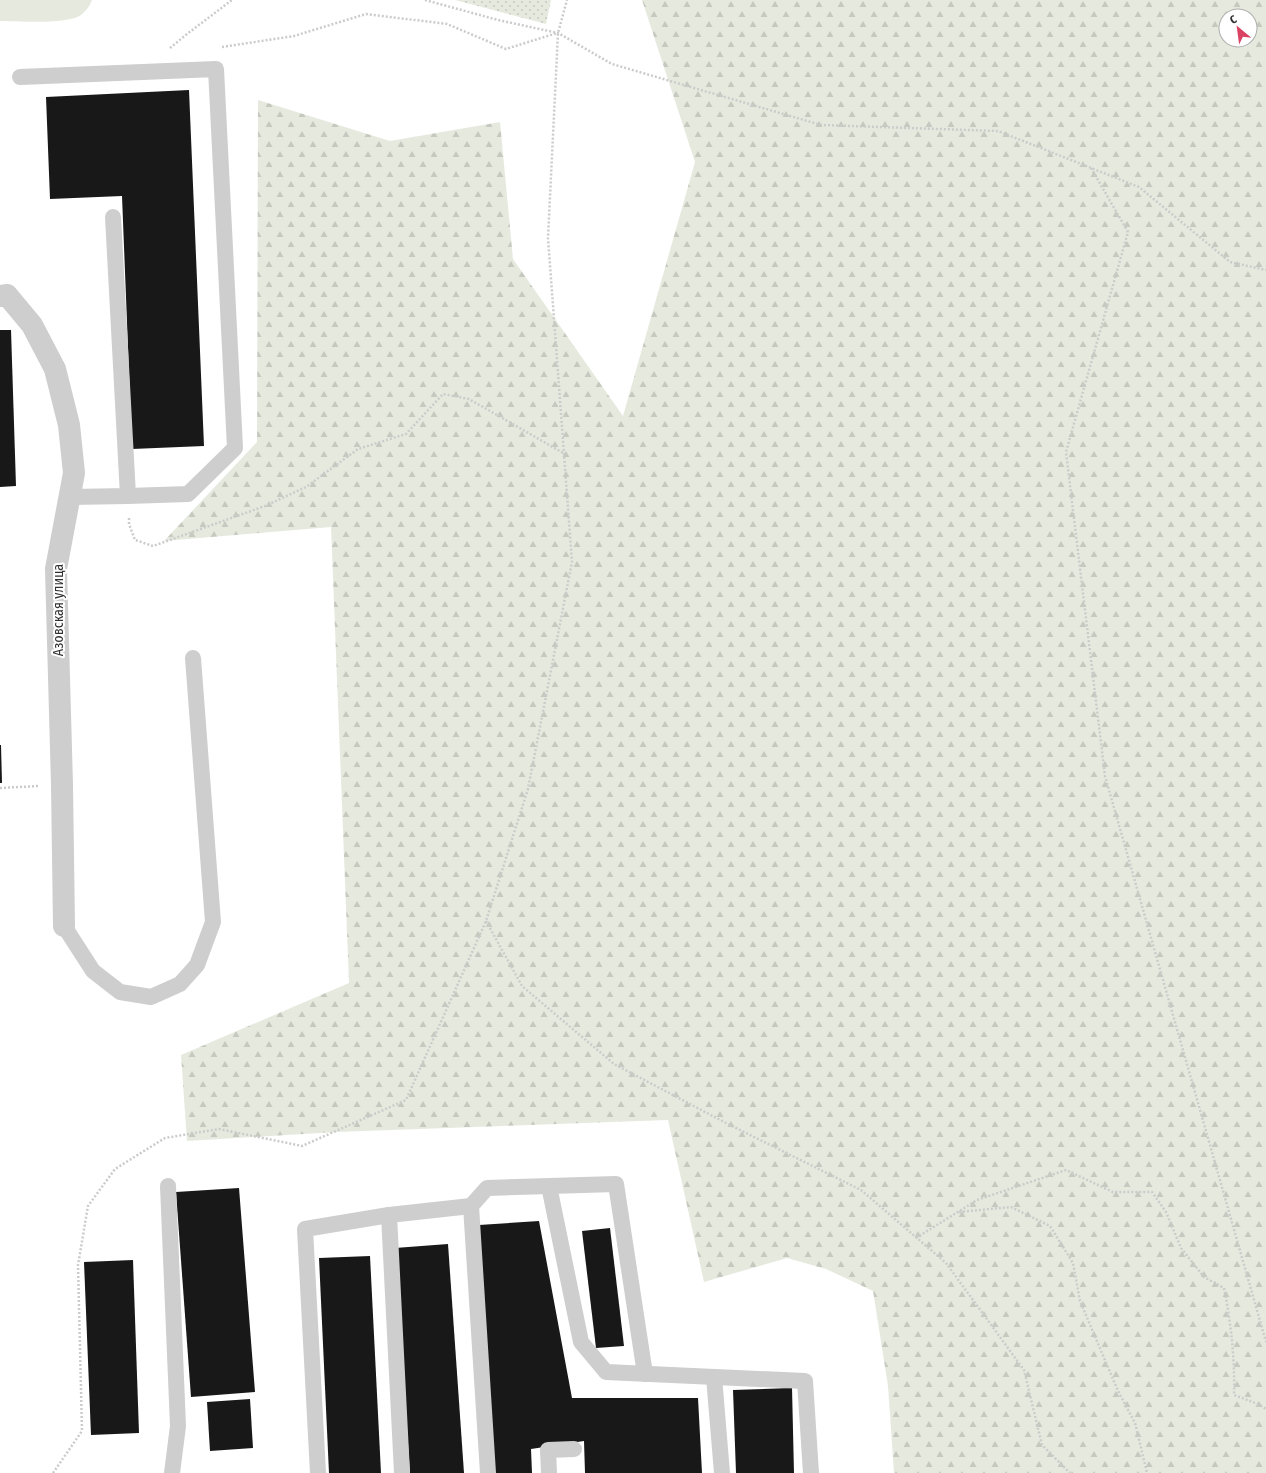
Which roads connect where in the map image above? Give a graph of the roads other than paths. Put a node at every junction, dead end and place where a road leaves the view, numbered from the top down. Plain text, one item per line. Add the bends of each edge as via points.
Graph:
1 (20, 77) dead end
2 (113, 217) dead end
3 (0, 296) edge
4 (128, 496) junction
5 (70, 497) junction
6 (193, 658) dead end
7 (64, 926) joint
8 (168, 1186) dead end
9 (549, 1186) junction
10 (471, 1206) junction
11 (389, 1215) junction
12 (646, 1374) junction
13 (714, 1377) junction
14 (574, 1449) dead end
15 (172, 1473) edge
16 (318, 1473) edge
17 (402, 1473) edge
18 (488, 1473) edge
19 (549, 1473) edge
20 (722, 1473) edge
21 (811, 1473) edge

1 - 4 lane via 216,69 235,448 188,494
2 - 4 lane
3 - 5 street, Азовская улица via 7,295 32,325 55,369 70,425 74,473
4 - 5 lane
5 - 7 street, Азовская улица via 56,569
6 - 7 lane via 213,922 197,965 180,984 151,998 120,992 93,971
8 - 15 lane via 178,1426
9 - 10 lane via 486,1188
9 - 12 lane via 581,1342 606,1372
9 - 12 lane via 616,1184
10 - 11 lane
10 - 18 lane
11 - 16 lane via 305,1229
11 - 17 lane
12 - 13 lane
13 - 20 lane
13 - 21 lane via 805,1381
14 - 19 lane via 548,1450

